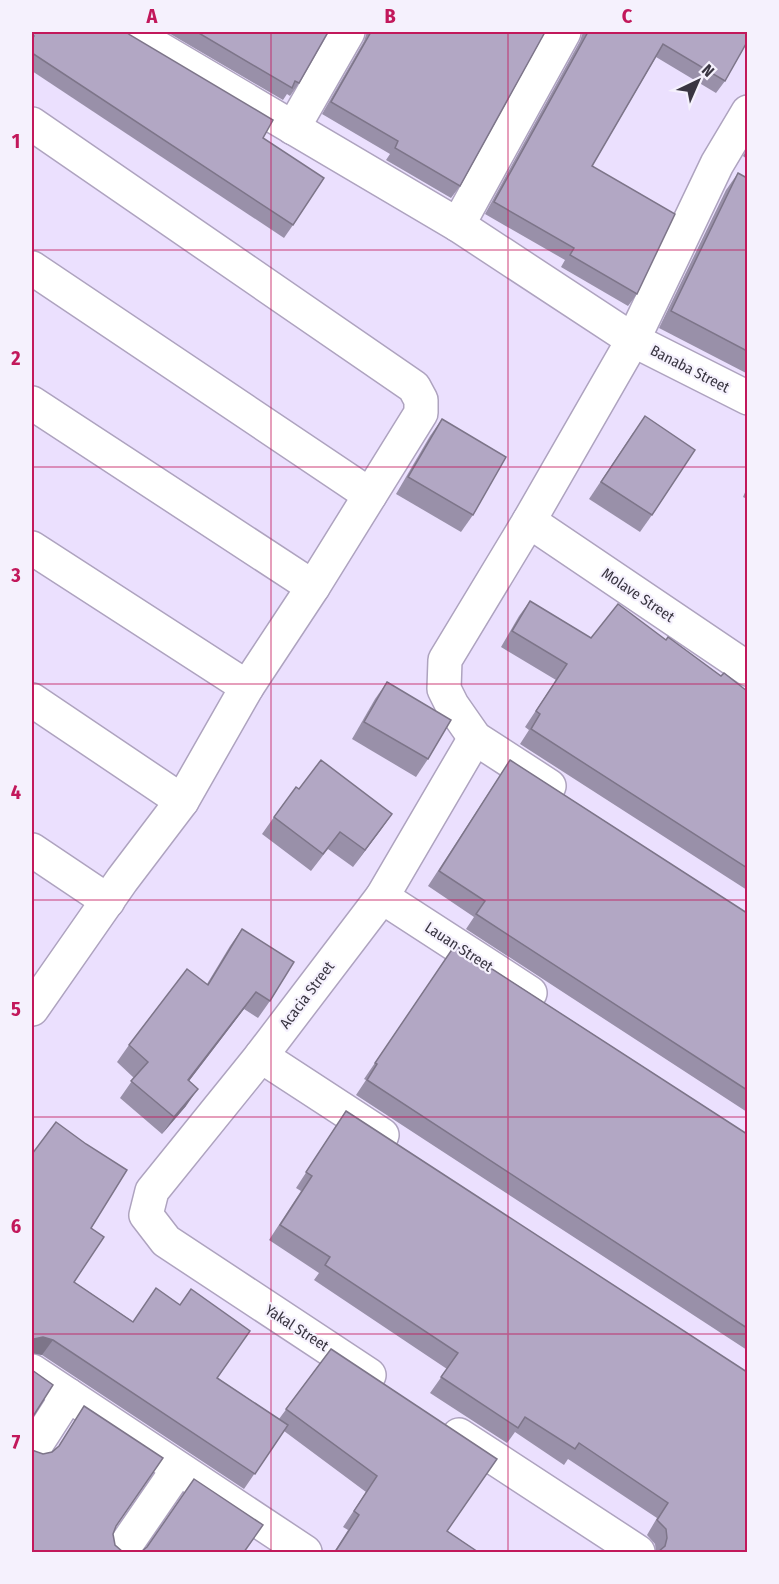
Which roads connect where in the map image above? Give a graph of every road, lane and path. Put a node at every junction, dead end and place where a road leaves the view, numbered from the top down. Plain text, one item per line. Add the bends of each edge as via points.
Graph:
1 (131, 32) edge
2 (348, 32) edge
3 (564, 32) edge
4 (175, 43) edge
5 (747, 112) edge
6 (32, 124) edge
7 (292, 128) junction
8 (717, 164) junction
9 (747, 180) edge
10 (458, 225) junction
11 (32, 268) edge
12 (633, 340) junction
13 (747, 398) edge
14 (32, 403) edge
15 (370, 495) junction
16 (529, 521) junction
17 (32, 548) edge
18 (313, 587) junction
19 (747, 669) edge
20 (247, 687) junction
21 (32, 700) edge
22 (474, 738) junction
23 (182, 801) junction
24 (576, 803) edge
25 (32, 850) edge
26 (382, 897) junction
27 (108, 901) junction
28 (33, 1002) edge
29 (550, 1006) edge
30 (261, 1056) junction
31 (410, 1153) edge
32 (166, 1241) joint
33 (32, 1371) edge
34 (392, 1390) edge
35 (68, 1395) junction
36 (432, 1416) edge
37 (32, 1451) edge
38 (178, 1469) junction
39 (270, 1543) edge
40 (121, 1552) edge
41 (305, 1552) edge
42 (638, 1552) edge

1 - 4 street, Banaba Street
2 - 7 street
3 - 10 street
4 - 7 street, Banaba Street
5 - 8 street
6 - 15 street via 414,387 421,413
7 - 10 street, Banaba Street
8 - 9 street
8 - 12 street
10 - 12 street, Banaba Street
11 - 15 street
12 - 13 street, Banaba Street
12 - 16 street
14 - 18 street
15 - 18 street
16 - 19 street, Molave Street
16 - 22 street via 445,660 444,689
17 - 20 street
18 - 20 street
20 - 23 street
21 - 23 street
22 - 24 street
22 - 26 street, Acacia Street
23 - 27 street
25 - 27 street
26 - 29 street, Lauan Street
26 - 30 street, Acacia Street
27 - 28 street
30 - 31 street
30 - 32 street, Acacia Street via 152,1191 146,1215
32 - 34 street, Yakal Street
33 - 35 street
35 - 37 street
35 - 38 street
36 - 42 street
38 - 39 street
38 - 40 street
39 - 41 street

